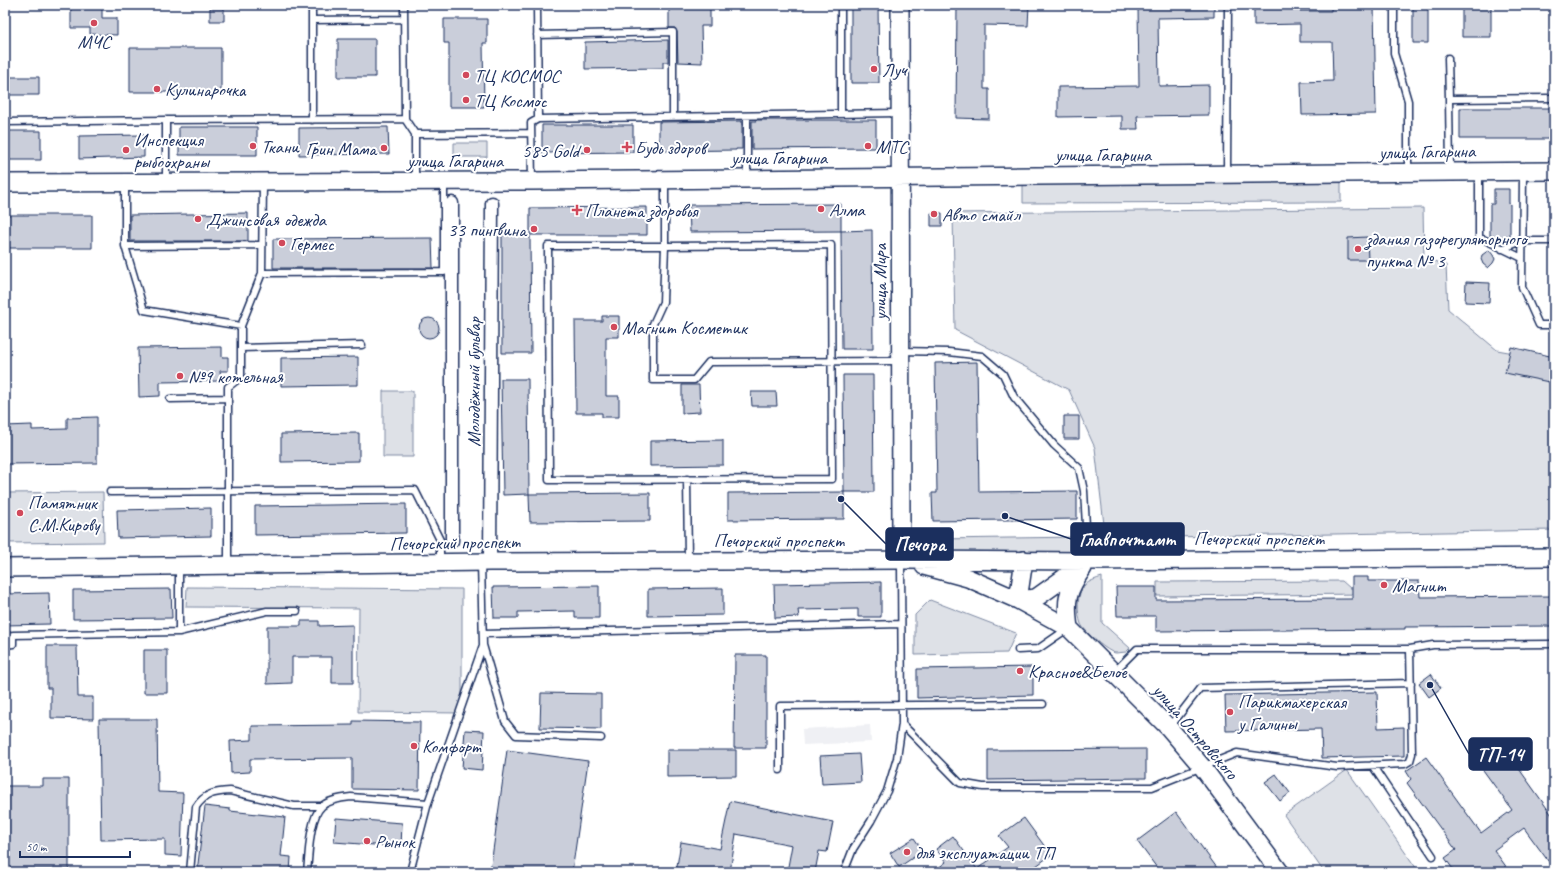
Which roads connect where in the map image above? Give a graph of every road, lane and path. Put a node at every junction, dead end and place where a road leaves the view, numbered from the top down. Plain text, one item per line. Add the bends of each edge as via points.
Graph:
1 (312, 5) edge
2 (404, 5) edge
3 (538, 5) edge
4 (841, 5) edge
5 (900, 5) edge
6 (1228, 5) edge
7 (1394, 5) edge
8 (404, 19) junction
9 (312, 20) junction
10 (538, 35) junction
11 (1448, 58) dead end
12 (1554, 98) edge
13 (1449, 99) junction
14 (900, 113) junction
15 (841, 114) junction
16 (673, 116) junction
17 (747, 116) junction
18 (538, 118) junction
19 (405, 119) junction
20 (166, 120) junction
21 (312, 120) junction
22 (5, 122) edge
23 (531, 133) junction
24 (415, 134) junction
25 (1523, 171) junction
26 (1554, 171) edge
27 (1408, 172) junction
28 (1450, 172) junction
29 (1479, 172) junction
30 (1227, 175) junction
31 (900, 177) junction
32 (747, 178) junction
33 (665, 179) junction
34 (444, 181) junction
35 (532, 181) junction
36 (166, 182) junction
37 (263, 182) junction
38 (415, 182) junction
39 (5, 183) edge
40 (125, 183) junction
41 (452, 203) dead end
42 (492, 203) dead end
43 (1554, 241) edge
44 (126, 246) junction
45 (262, 246) junction
46 (665, 246) junction
47 (1502, 249) junction
48 (1522, 258) junction
49 (262, 273) junction
50 (241, 326) junction
51 (1554, 326) edge
52 (362, 345) dead end
53 (241, 348) junction
54 (900, 356) junction
55 (832, 362) junction
56 (228, 398) junction
57 (170, 399) dead end
58 (687, 479) junction
59 (228, 490) junction
60 (110, 492) dead end
61 (452, 541) dead end
62 (1554, 557) edge
63 (900, 560) junction
64 (991, 560) junction
65 (1024, 560) junction
66 (1088, 561) junction
67 (486, 562) junction
68 (688, 562) junction
69 (440, 563) junction
70 (228, 565) junction
71 (179, 566) junction
72 (5, 568) edge
73 (1021, 580) junction
74 (1040, 596) junction
75 (1018, 600) junction
76 (297, 611) dead end
77 (901, 624) junction
78 (1069, 628) junction
79 (179, 632) junction
80 (483, 634) junction
81 (1554, 644) edge
82 (5, 645) edge
83 (483, 645) junction
84 (1410, 649) junction
85 (1018, 650) dead end
86 (1114, 672) junction
87 (1411, 683) junction
88 (1043, 704) dead end
89 (902, 706) junction
90 (902, 724) junction
91 (1169, 728) junction
92 (601, 738) dead end
93 (1372, 765) junction
94 (1203, 768) junction
95 (780, 770) dead end
96 (428, 803) junction
97 (322, 806) junction
98 (1433, 856) dead end
99 (190, 872) edge
100 (307, 872) edge
101 (410, 872) edge
102 (844, 872) edge
103 (1280, 872) edge

1 - 9 lane
2 - 8 lane
3 - 10 lane
4 - 15 lane
5 - 14 main road, улица Мира
6 - 30 lane
7 - 27 lane via 1394,53 1408,101
8 - 9 lane
8 - 19 lane
9 - 21 lane
10 - 16 lane via 673,32
10 - 18 lane
11 - 13 lane
12 - 13 lane
13 - 28 lane
14 - 15 lane
14 - 31 main road, улица Мира
15 - 17 lane
16 - 17 lane
16 - 18 lane
17 - 32 lane
18 - 23 lane via 531,123
19 - 21 lane
19 - 24 lane
20 - 21 lane
20 - 22 lane
20 - 36 lane
23 - 24 lane
23 - 35 lane
24 - 38 lane
25 - 26 main road, улица Гагарина
25 - 29 main road, улица Гагарина
25 - 48 lane
27 - 28 main road, улица Гагарина
27 - 30 main road, улица Гагарина
28 - 29 main road, улица Гагарина
29 - 47 lane via 1479,237
30 - 31 main road, улица Гагарина
31 - 32 main road, улица Гагарина
31 - 54 main road, улица Мира
32 - 33 main road, улица Гагарина
33 - 35 main road, улица Гагарина
33 - 46 lane
34 - 35 main road, улица Гагарина
34 - 38 main road, улица Гагарина
34 - 49 lane via 444,272
36 - 37 main road, улица Гагарина
36 - 40 main road, улица Гагарина
37 - 38 main road, улица Гагарина
37 - 45 lane
39 - 40 main road, улица Гагарина
40 - 44 lane
41 - 61 street
42 - 67 street, Молодёжный бульвар
43 - 47 lane via 1522,241
44 - 45 lane
44 - 50 lane via 144,310
45 - 49 lane
46 - 55 lane via 831,245
46 - 55 lane via 663,302 653,324 653,380 694,380 709,362
46 - 58 lane via 548,246 549,480
47 - 48 lane
48 - 51 lane via 1522,287 1539,325
49 - 50 lane
50 - 53 lane
52 - 53 lane
53 - 56 lane via 241,377 228,387
54 - 55 lane
54 - 63 main road, улица Мира
54 - 66 lane via 949,352 982,356 1003,374 1018,402 1054,445 1079,468 1084,491
55 - 58 lane via 832,479
56 - 57 lane
56 - 59 lane
58 - 68 lane
59 - 60 lane
59 - 69 lane via 415,490 440,540
59 - 70 lane
62 - 66 main road, Печорский проспект
63 - 64 main road, Печорский проспект
63 - 68 main road, Печорский проспект
63 - 75 main road, улица Островского via 968,578
63 - 77 lane
64 - 65 main road, Печорский проспект
64 - 73 main road
65 - 66 main road, Печорский проспект
65 - 73 main road
66 - 74 main road
66 - 78 main road via 1072,584 1066,611
67 - 68 main road, Печорский проспект
67 - 69 main road, Печорский проспект
67 - 80 lane
69 - 70 main road, Печорский проспект
70 - 71 main road, Печорский проспект
71 - 72 main road, Печорский проспект
71 - 79 lane
73 - 74 main road
73 - 75 main road
74 - 75 main road
74 - 78 main road
75 - 78 main road, улица Островского
76 - 79 lane via 267,611
77 - 80 lane
77 - 89 lane
78 - 85 lane via 1038,650
78 - 86 main road, улица Островского
79 - 82 lane via 13,635 13,644
80 - 83 lane
81 - 84 lane via 1433,645
83 - 92 lane via 505,721 516,734
83 - 96 lane
84 - 86 lane via 1137,649
84 - 87 lane
86 - 91 main road, улица Островского
87 - 91 lane via 1200,688
87 - 93 lane via 1410,762
88 - 89 lane
89 - 90 lane
89 - 95 lane via 780,706
90 - 94 lane via 960,783 983,787 1152,787
90 - 102 lane via 897,758 886,791 853,849
91 - 94 main road, улица Островского
93 - 94 lane via 1337,767 1237,753
93 - 98 lane
94 - 103 main road, улица Островского
96 - 97 lane via 342,798
96 - 101 lane
97 - 99 lane via 294,806 230,791 210,794 201,799 196,807
97 - 100 lane via 312,824

